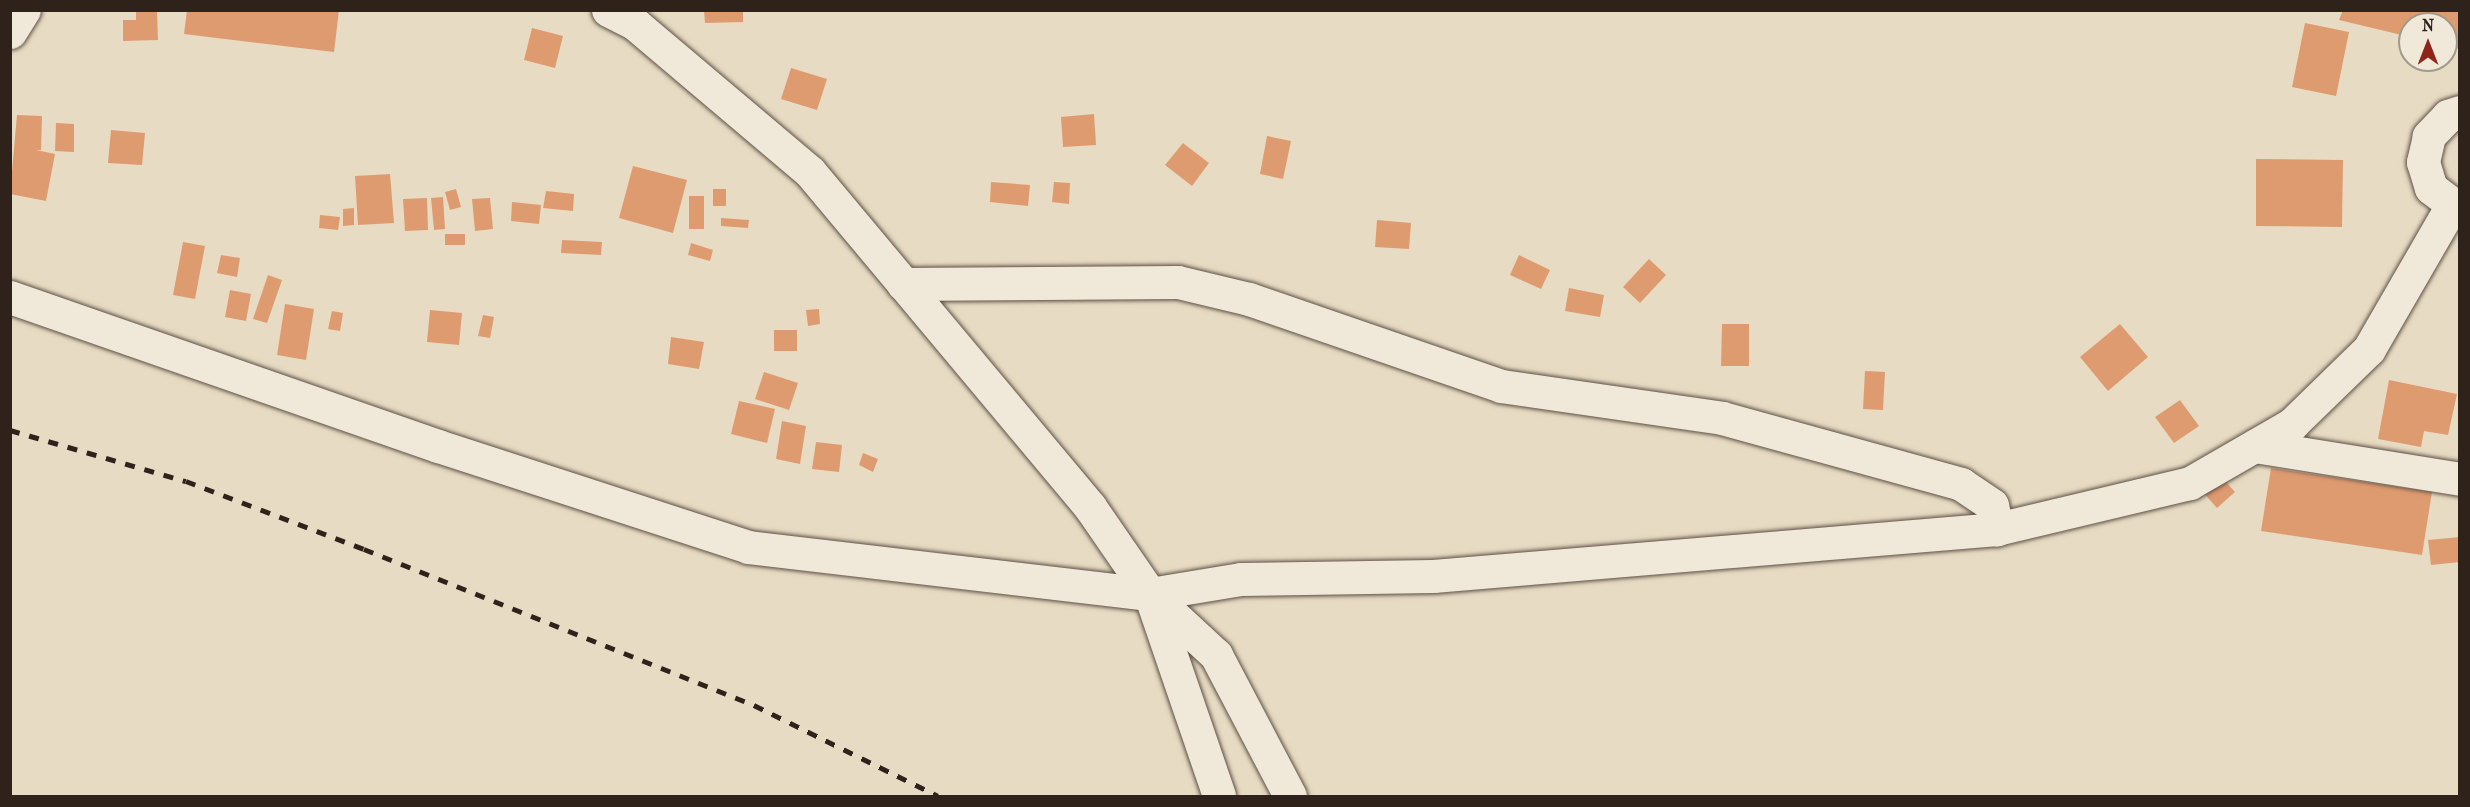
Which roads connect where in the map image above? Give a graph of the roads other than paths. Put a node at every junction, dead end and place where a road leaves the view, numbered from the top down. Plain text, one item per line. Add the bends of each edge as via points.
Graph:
1 (24, 10) edge
2 (626, 15) edge
3 (10, 32) edge
4 (2460, 112) edge
5 (2455, 209) edge
6 (903, 284) junction
7 (10, 297) edge
8 (2255, 446) junction
9 (2460, 479) edge
10 (1997, 529) junction
11 (1150, 594) junction
12 (1219, 796) edge
13 (1290, 796) edge

1 - 3 street
2 - 6 street via 810,172
4 - 5 street via 2448,116 2429,136 2423,162 2431,188
5 - 8 street via 2369,349 2292,424
6 - 10 street via 1179,282 1249,299 1501,386 1722,418 1961,484 1992,505
6 - 11 street via 1090,507
7 - 11 street via 438,446 748,546
8 - 9 street
8 - 10 street via 2190,483
10 - 11 street via 1433,576 1241,579
11 - 12 street
11 - 13 street via 1216,655

